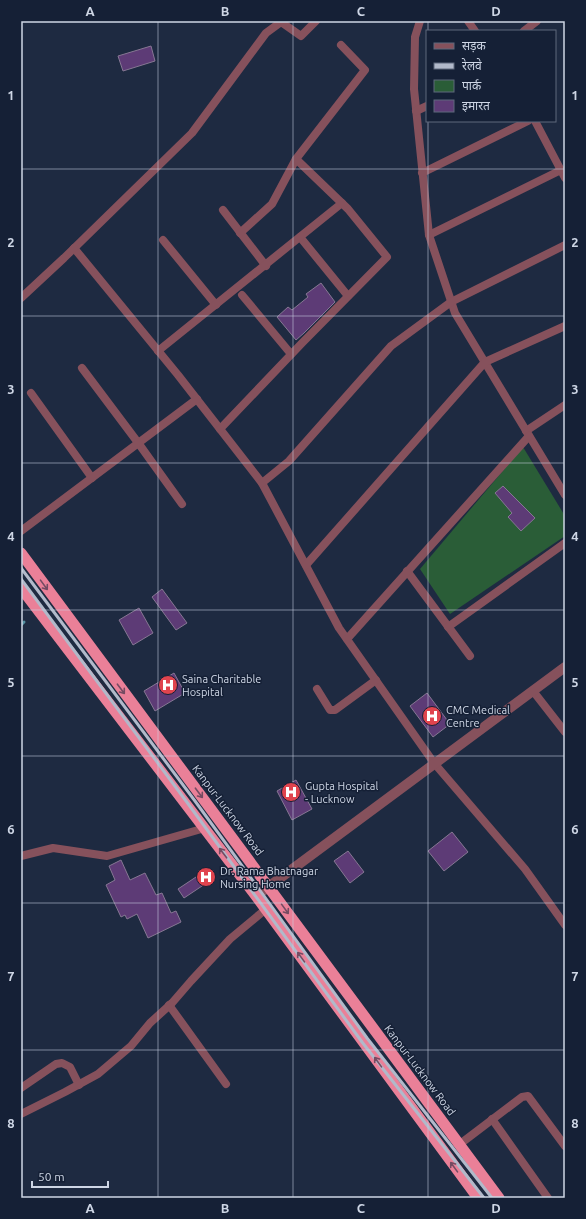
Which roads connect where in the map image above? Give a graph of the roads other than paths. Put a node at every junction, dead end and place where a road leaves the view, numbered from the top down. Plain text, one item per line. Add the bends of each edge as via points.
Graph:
1 (316, 21) edge
2 (420, 21) edge
3 (468, 21) edge
4 (537, 21) edge
5 (474, 30) edge
6 (525, 30) edge
7 (341, 45) dead end
8 (426, 106) edge
9 (416, 111) junction
10 (526, 122) edge
11 (536, 122) edge
12 (296, 158) junction
13 (422, 173) junction
14 (563, 174) edge
15 (342, 203) junction
16 (223, 210) dead end
17 (240, 233) junction
18 (429, 235) junction
19 (300, 237) junction
20 (163, 240) dead end
21 (565, 245) edge
22 (74, 248) junction
23 (266, 266) junction
24 (242, 296) dead end
25 (348, 296) junction
26 (21, 298) edge
27 (451, 302) junction
28 (216, 305) junction
29 (565, 326) edge
30 (158, 351) junction
31 (291, 354) junction
32 (485, 362) junction
33 (82, 368) dead end
34 (31, 393) dead end
35 (197, 400) junction
36 (565, 405) edge
37 (220, 429) junction
38 (528, 433) junction
39 (139, 444) junction
40 (92, 478) junction
41 (262, 483) junction
42 (565, 495) edge
43 (182, 504) dead end
44 (21, 531) edge
45 (565, 543) edge
46 (21, 553) edge
47 (306, 565) junction
48 (407, 571) junction
49 (21, 588) edge
50 (448, 627) junction
51 (347, 639) junction
52 (470, 656) dead end
53 (565, 666) edge
54 (376, 680) junction
55 (317, 689) dead end
56 (532, 690) junction
57 (565, 732) edge
58 (434, 763) junction
59 (205, 828) junction
60 (21, 856) edge
61 (268, 886) junction
62 (256, 896) junction
63 (266, 909) junction
64 (565, 925) edge
65 (169, 1006) junction
66 (226, 1084) dead end
67 (78, 1085) junction
68 (21, 1088) edge
69 (21, 1114) edge
70 (492, 1119) junction
71 (460, 1144) junction
72 (565, 1146) edge
73 (478, 1198) edge
74 (499, 1198) edge
75 (548, 1198) edge

1 - 22 street via 301,36 281,22 266,33 192,133
2 - 9 street via 415,37
3 - 5 street
4 - 6 street
7 - 12 street via 365,70
8 - 9 street
9 - 13 street
10 - 13 street
11 - 14 street
12 - 15 street
12 - 17 street via 272,204
13 - 18 street
14 - 18 street
15 - 19 street
15 - 25 street via 387,257
16 - 17 street
17 - 23 street
18 - 27 street
19 - 23 street
19 - 25 street
20 - 28 street
21 - 27 street
22 - 26 street
22 - 30 street
23 - 28 street
24 - 31 street
25 - 31 street
27 - 32 street
27 - 41 street via 391,346 288,461
28 - 30 street
29 - 32 street
30 - 35 street
31 - 37 street
32 - 38 street
32 - 47 street
33 - 39 street
34 - 40 street
35 - 37 street
35 - 39 street
36 - 38 street
37 - 41 street
38 - 42 street
38 - 48 street
39 - 40 street
39 - 43 street
40 - 44 street
41 - 47 street
45 - 50 street
46 -> 61 highway, Kanpur-Lucknow Road
47 - 51 street
48 - 50 street
48 - 51 street
49 - 59 highway
50 - 52 street
51 - 54 street
53 - 56 street
54 - 55 street via 335,710 330,710
54 - 58 street
56 - 57 street
56 - 58 street
58 - 61 street
58 - 64 street via 526,869
59 - 60 street via 107,856 54,848
62 -> 59 highway
61 - 62 street
61 -> 71 highway, Kanpur-Lucknow Road
62 - 63 highway
63 - 65 street via 230,940
73 -> 63 highway
65 - 66 street
65 - 67 street via 104,1070
67 - 68 street via 70,1067 62,1063 56,1064
67 - 69 street
70 - 71 street
70 - 72 street via 522,1097 528,1096
70 - 75 street
71 - 74 highway, Kanpur-Lucknow Road

